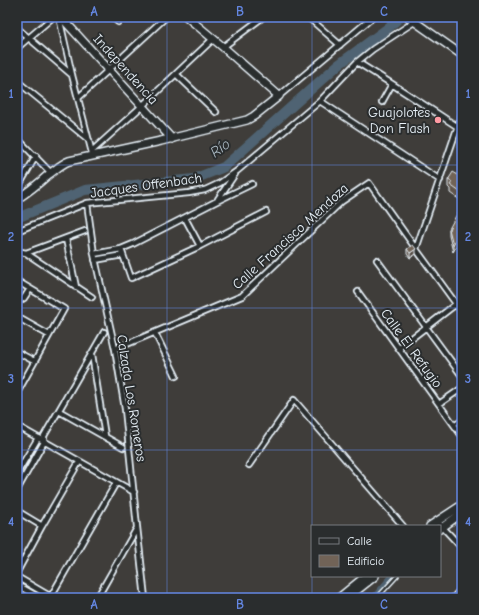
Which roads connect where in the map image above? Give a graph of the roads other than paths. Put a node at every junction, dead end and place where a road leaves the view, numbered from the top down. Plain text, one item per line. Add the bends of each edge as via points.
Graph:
1 (53, 17) edge
2 (60, 17) edge
3 (112, 17) edge
4 (166, 17) edge
5 (187, 17) edge
6 (263, 17) edge
7 (308, 17) edge
8 (374, 17) edge
9 (411, 19) edge
10 (118, 22) dead end
11 (17, 28) edge
12 (29, 38) junction
13 (213, 39) junction
14 (340, 45) junction
15 (223, 47) junction
16 (17, 48) edge
17 (462, 55) edge
18 (357, 62) junction
19 (108, 70) junction
20 (176, 74) junction
21 (72, 75) junction
22 (17, 81) edge
23 (392, 84) junction
24 (279, 96) junction
25 (78, 98) junction
26 (320, 101) junction
27 (382, 102) dead end
28 (142, 106) junction
29 (216, 112) dead end
30 (462, 114) edge
31 (458, 127) junction
32 (17, 138) edge
33 (172, 139) junction
34 (89, 140) junction
35 (92, 153) junction
36 (36, 156) junction
37 (237, 171) junction
38 (51, 173) junction
39 (440, 180) junction
40 (252, 184) dead end
41 (17, 189) edge
42 (17, 199) edge
43 (217, 201) junction
44 (87, 203) junction
45 (266, 212) dead end
46 (185, 218) junction
47 (17, 231) edge
48 (85, 231) dead end
49 (66, 239) junction
50 (200, 246) junction
51 (121, 249) junction
52 (416, 249) junction
53 (17, 251) edge
54 (26, 253) junction
55 (94, 254) junction
56 (123, 255) junction
57 (95, 260) junction
58 (377, 260) dead end
59 (17, 281) edge
60 (76, 287) junction
61 (30, 289) junction
62 (358, 292) dead end
63 (92, 297) dead end
64 (17, 304) edge
65 (456, 304) junction
66 (462, 312) edge
67 (17, 317) edge
68 (426, 327) junction
69 (104, 332) dead end
70 (155, 333) junction
71 (49, 335) junction
72 (399, 348) junction
73 (114, 349) junction
74 (17, 352) edge
75 (92, 354) junction
76 (34, 362) junction
77 (176, 376) dead end
78 (462, 376) edge
79 (462, 388) edge
80 (18, 389) edge
81 (439, 404) junction
82 (59, 411) junction
83 (462, 419) edge
84 (454, 425) junction
85 (17, 426) edge
86 (105, 436) junction
87 (462, 436) edge
88 (38, 438) junction
89 (44, 439) junction
90 (123, 447) dead end
91 (25, 459) junction
92 (79, 462) junction
93 (32, 463) junction
94 (249, 465) dead end
95 (17, 473) edge
96 (116, 483) junction
97 (17, 490) edge
98 (134, 492) junction
99 (462, 505) edge
100 (17, 511) edge
101 (462, 514) edge
102 (402, 525) edge
103 (440, 525) edge
104 (42, 526) junction
105 (441, 526) edge
106 (137, 527) junction
107 (462, 548) edge
108 (17, 572) edge
109 (17, 577) edge
110 (365, 577) edge
111 (374, 577) edge
112 (396, 577) edge
113 (17, 585) edge
114 (462, 586) edge
115 (454, 595) dead end
116 (51, 597) edge
117 (40, 598) edge
118 (97, 598) edge
119 (145, 598) edge
120 (339, 598) edge
121 (349, 598) edge
122 (377, 598) edge

1 - 12 street
2 - 19 street, Independencia
2 - 21 street
3 - 10 street
4 - 19 street
5 - 13 street
6 - 15 street
7 - 14 street
8 - 14 street
9 - 17 street
9 - 18 street, Jacques Offenbach
11 - 12 street
12 - 16 street
12 - 21 street
13 - 15 street
13 - 20 street
14 - 24 street
15 - 24 street
18 - 23 street
18 - 26 street, Jacques Offenbach
19 - 25 street
19 - 28 street, Independencia
20 - 28 street
20 - 29 street
21 - 25 street
22 - 34 street
23 - 27 street
23 - 31 street
24 - 33 street via 247,120
25 - 34 street
26 - 37 street, Jacques Offenbach
26 - 39 street
28 - 33 street, Independencia
28 - 35 street
30 - 31 street
31 - 39 street
32 - 36 street
33 - 35 street
34 - 35 street
35 - 38 street via 63,163
36 - 38 street
36 - 41 street
37 - 43 street
37 - 44 street, Jacques Offenbach via 205,190
38 - 42 street
39 - 52 street
40 - 43 street
43 - 46 street
44 - 47 street, Jacques Offenbach
44 - 55 street, Calzada Los Romeros
45 - 50 street
46 - 50 street
46 - 51 street
48 - 49 street
49 - 54 street
49 - 60 street
50 - 56 street via 132,278
51 - 55 street
51 - 56 street
52 - 65 street
52 - 70 street, Calle Francisco Mendoza via 369,183 341,202 242,296
53 - 54 street
54 - 60 street
55 - 57 street, Calzada Los Romeros
56 - 57 street
57 - 73 street, Calzada Los Romeros
58 - 68 street
59 - 61 street
60 - 63 street
61 - 64 street
61 - 71 street via 64,309
62 - 72 street, Calle El Refugio
65 - 66 street
65 - 68 street
67 - 71 street
68 - 72 street
68 - 78 street
69 - 75 street
70 - 73 street, Calle Francisco Mendoza
70 - 77 street
71 - 76 street
72 - 81 street, Calle El Refugio
73 - 98 street, Calzada Los Romeros via 125,409
74 - 76 street
75 - 82 street
75 - 86 street
76 - 80 street
79 - 81 street
81 - 84 street, Calle El Refugio
82 - 86 street
82 - 89 street
83 - 84 lane
84 - 87 street, Calle El Refugio
85 - 88 street
86 - 90 street
88 - 89 street
88 - 91 street
89 - 92 street
89 - 93 street
91 - 93 street
91 - 95 street
92 - 96 street
92 - 104 street
93 - 97 street
94 - 102 street via 294,400
96 - 98 street
96 - 116 street
98 - 106 street, Calzada Los Romeros
99 - 103 street
100 - 104 street
101 - 103 street
104 - 108 street
105 - 107 street
106 - 118 street
106 - 119 street, Calzada Los Romeros
109 - 116 street
110 - 120 street
111 - 121 street
112 - 122 lane
113 - 117 street
114 - 115 lane

